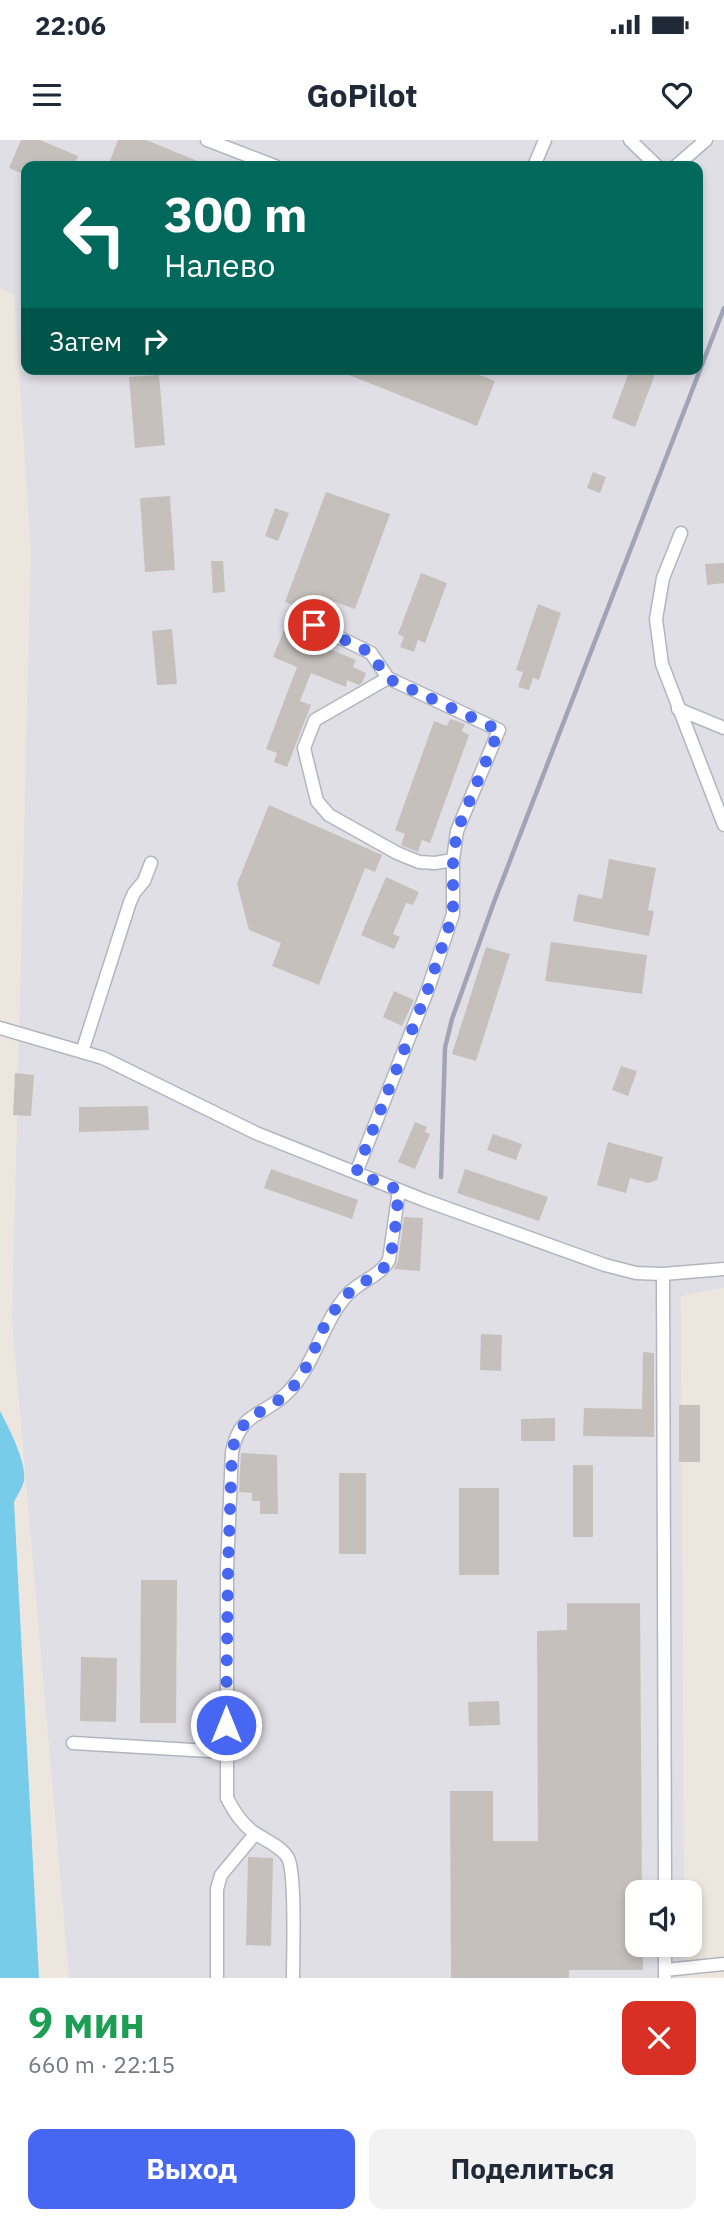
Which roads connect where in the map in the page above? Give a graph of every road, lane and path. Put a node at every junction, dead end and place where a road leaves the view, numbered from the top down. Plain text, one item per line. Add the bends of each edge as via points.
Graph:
1 (207, 140) edge
2 (544, 140) edge
3 (706, 140) edge
4 (634, 141) edge
5 (262, 161) edge
6 (536, 161) edge
7 (652, 161) edge
8 (682, 161) edge
9 (681, 533) dead end
10 (314, 625) dead end
11 (387, 678) junction
12 (678, 709) junction
13 (724, 728) edge
14 (724, 825) edge
15 (453, 860) junction
16 (151, 863) dead end
17 (0, 1028) edge
18 (82, 1052) junction
19 (356, 1173) junction
20 (399, 1190) junction
21 (724, 1269) edge
22 (663, 1274) junction
23 (74, 1743) dead end
24 (226, 1752) junction
25 (255, 1834) junction
26 (665, 1880) edge
27 (724, 1964) edge
28 (665, 1974) edge
29 (217, 1978) edge
30 (293, 1978) edge

1 - 5 street
2 - 6 street
3 - 8 street
4 - 7 street
9 - 12 street via 663,578 656,620 662,664
10 - 11 street via 371,653
11 - 15 street via 499,730 457,831
11 - 15 street via 315,720 304,748 317,801 329,815 397,853 419,862
12 - 13 street
12 - 14 street
15 - 19 street via 453,914
16 - 18 street via 130,902
17 - 18 street
18 - 19 street via 127,1069 256,1133
19 - 20 street
20 - 22 street via 605,1265
20 - 24 street via 386,1265 347,1294 289,1391 241,1426 235,1438
21 - 22 street
22 - 26 street
23 - 24 street
24 - 25 street via 227,1798 234,1813
25 - 29 street via 220,1875
25 - 30 street via 288,1858
27 - 28 street

